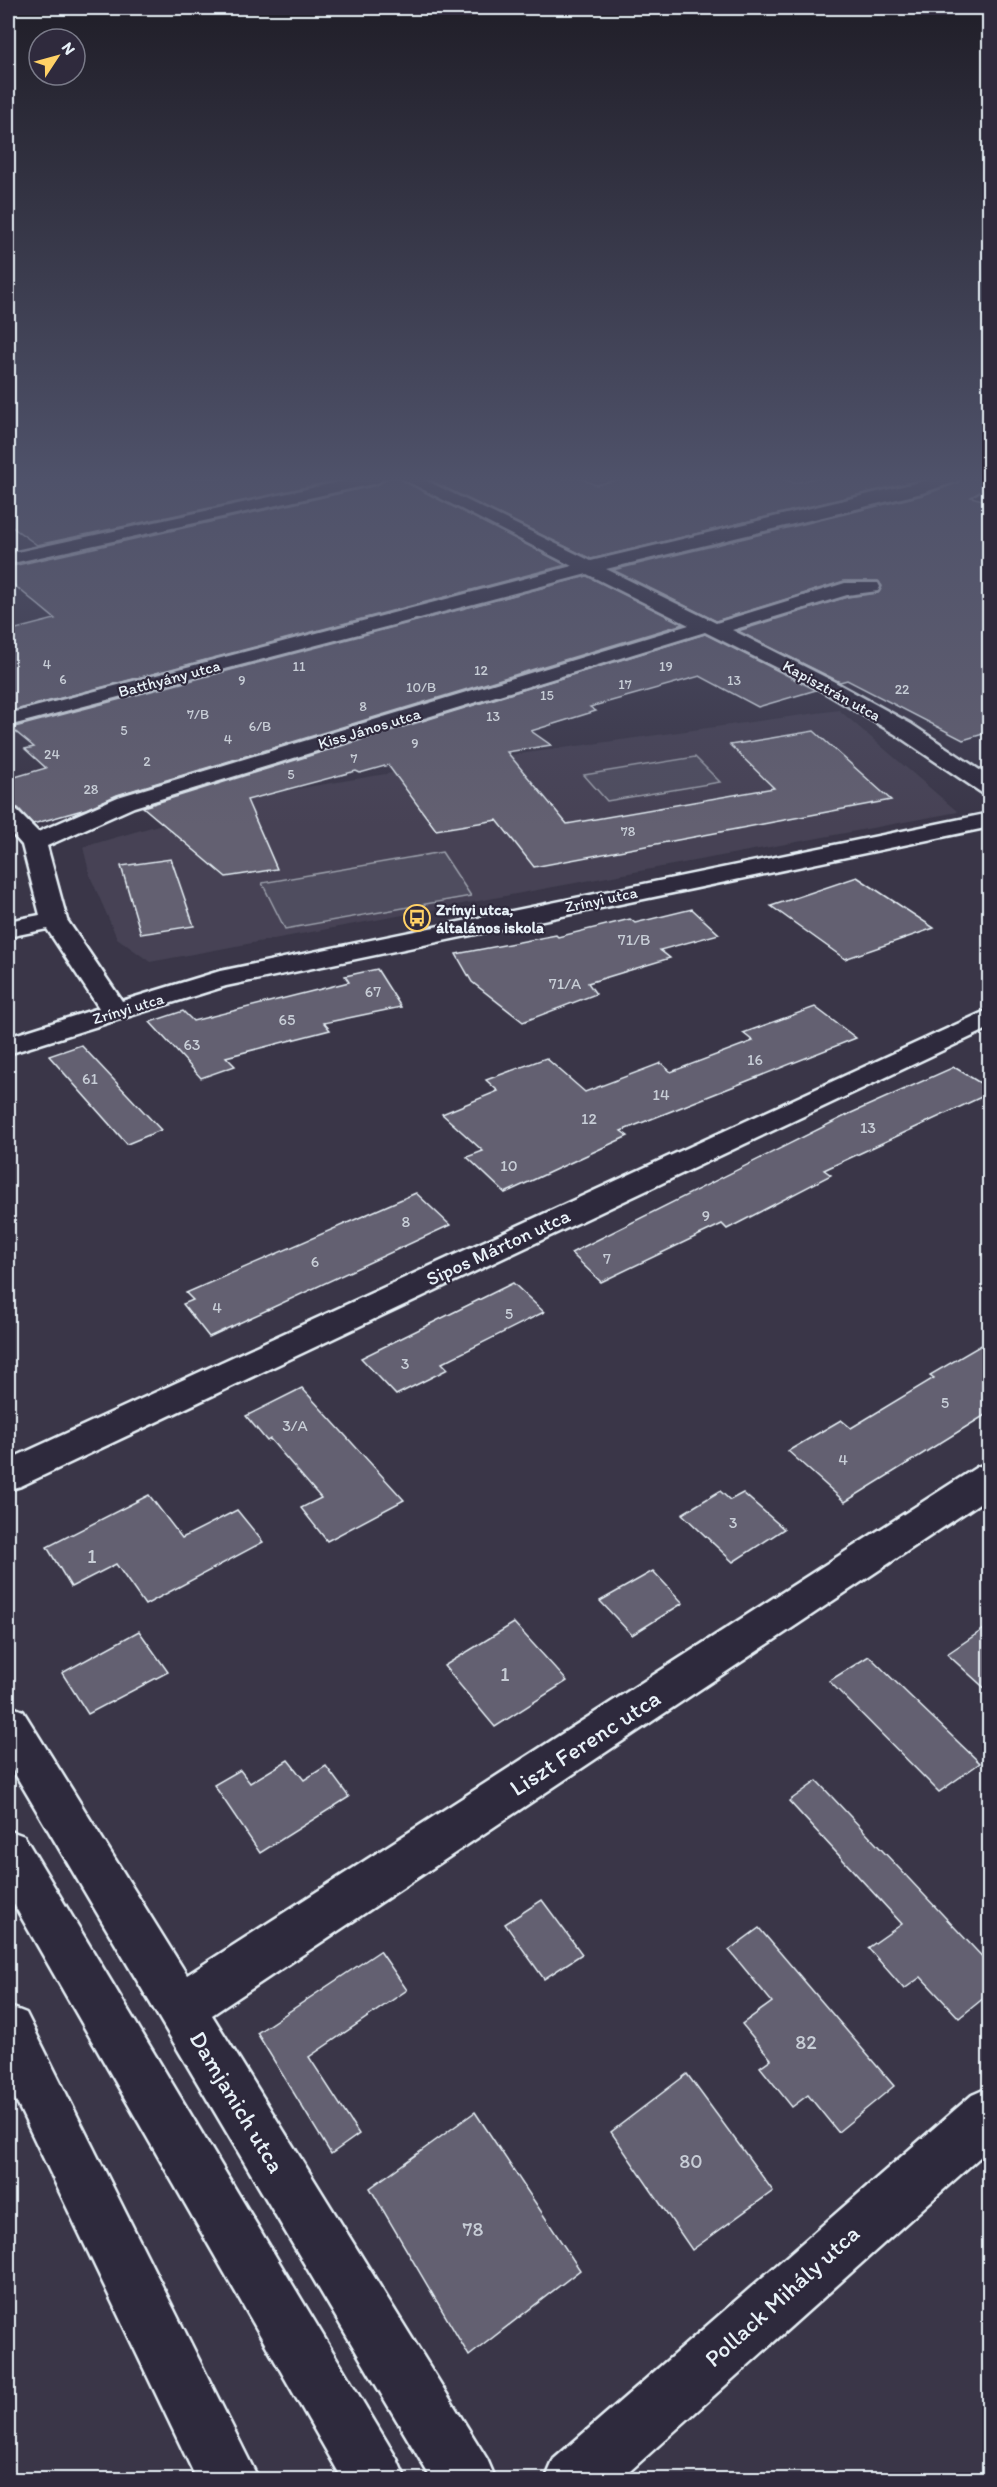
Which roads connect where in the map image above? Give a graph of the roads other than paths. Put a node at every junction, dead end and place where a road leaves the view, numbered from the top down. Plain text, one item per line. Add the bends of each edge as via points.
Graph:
1 (488, 594) edge
2 (646, 594) edge
3 (831, 594) edge
4 (712, 627) junction
5 (8, 720) edge
6 (990, 788) edge
7 (8, 815) edge
8 (990, 820) edge
9 (34, 843) junction
10 (54, 920) junction
11 (8, 929) edge
12 (116, 1012) junction
13 (990, 1017) edge
14 (8, 1046) edge
15 (8, 1476) edge
16 (990, 1477) edge
17 (8, 1724) edge
18 (8, 1851) edge
19 (180, 2008) junction
20 (8, 2031) edge
21 (990, 2113) edge
22 (229, 2480) edge
23 (376, 2480) edge
24 (466, 2480) edge
25 (575, 2480) edge

1 - 5 street, Batthyány utca
2 - 4 street, Kapisztrán utca
3 - 4 street, Kiss János utca
4 - 6 street, Kapisztrán utca via 903,729
4 - 9 street, Kiss János utca via 126,802
7 - 9 street
8 - 12 street, Zrínyi utca via 220,979
9 - 10 street
10 - 11 street
10 - 12 street
12 - 14 street, Zrínyi utca
13 - 15 street, Sipos Márton utca
16 - 19 street, Liszt Ferenc utca
17 - 19 street, Damjanich utca
18 - 23 street
19 - 24 street, Damjanich utca
20 - 22 street
21 - 25 street, Pollack Mihály utca

